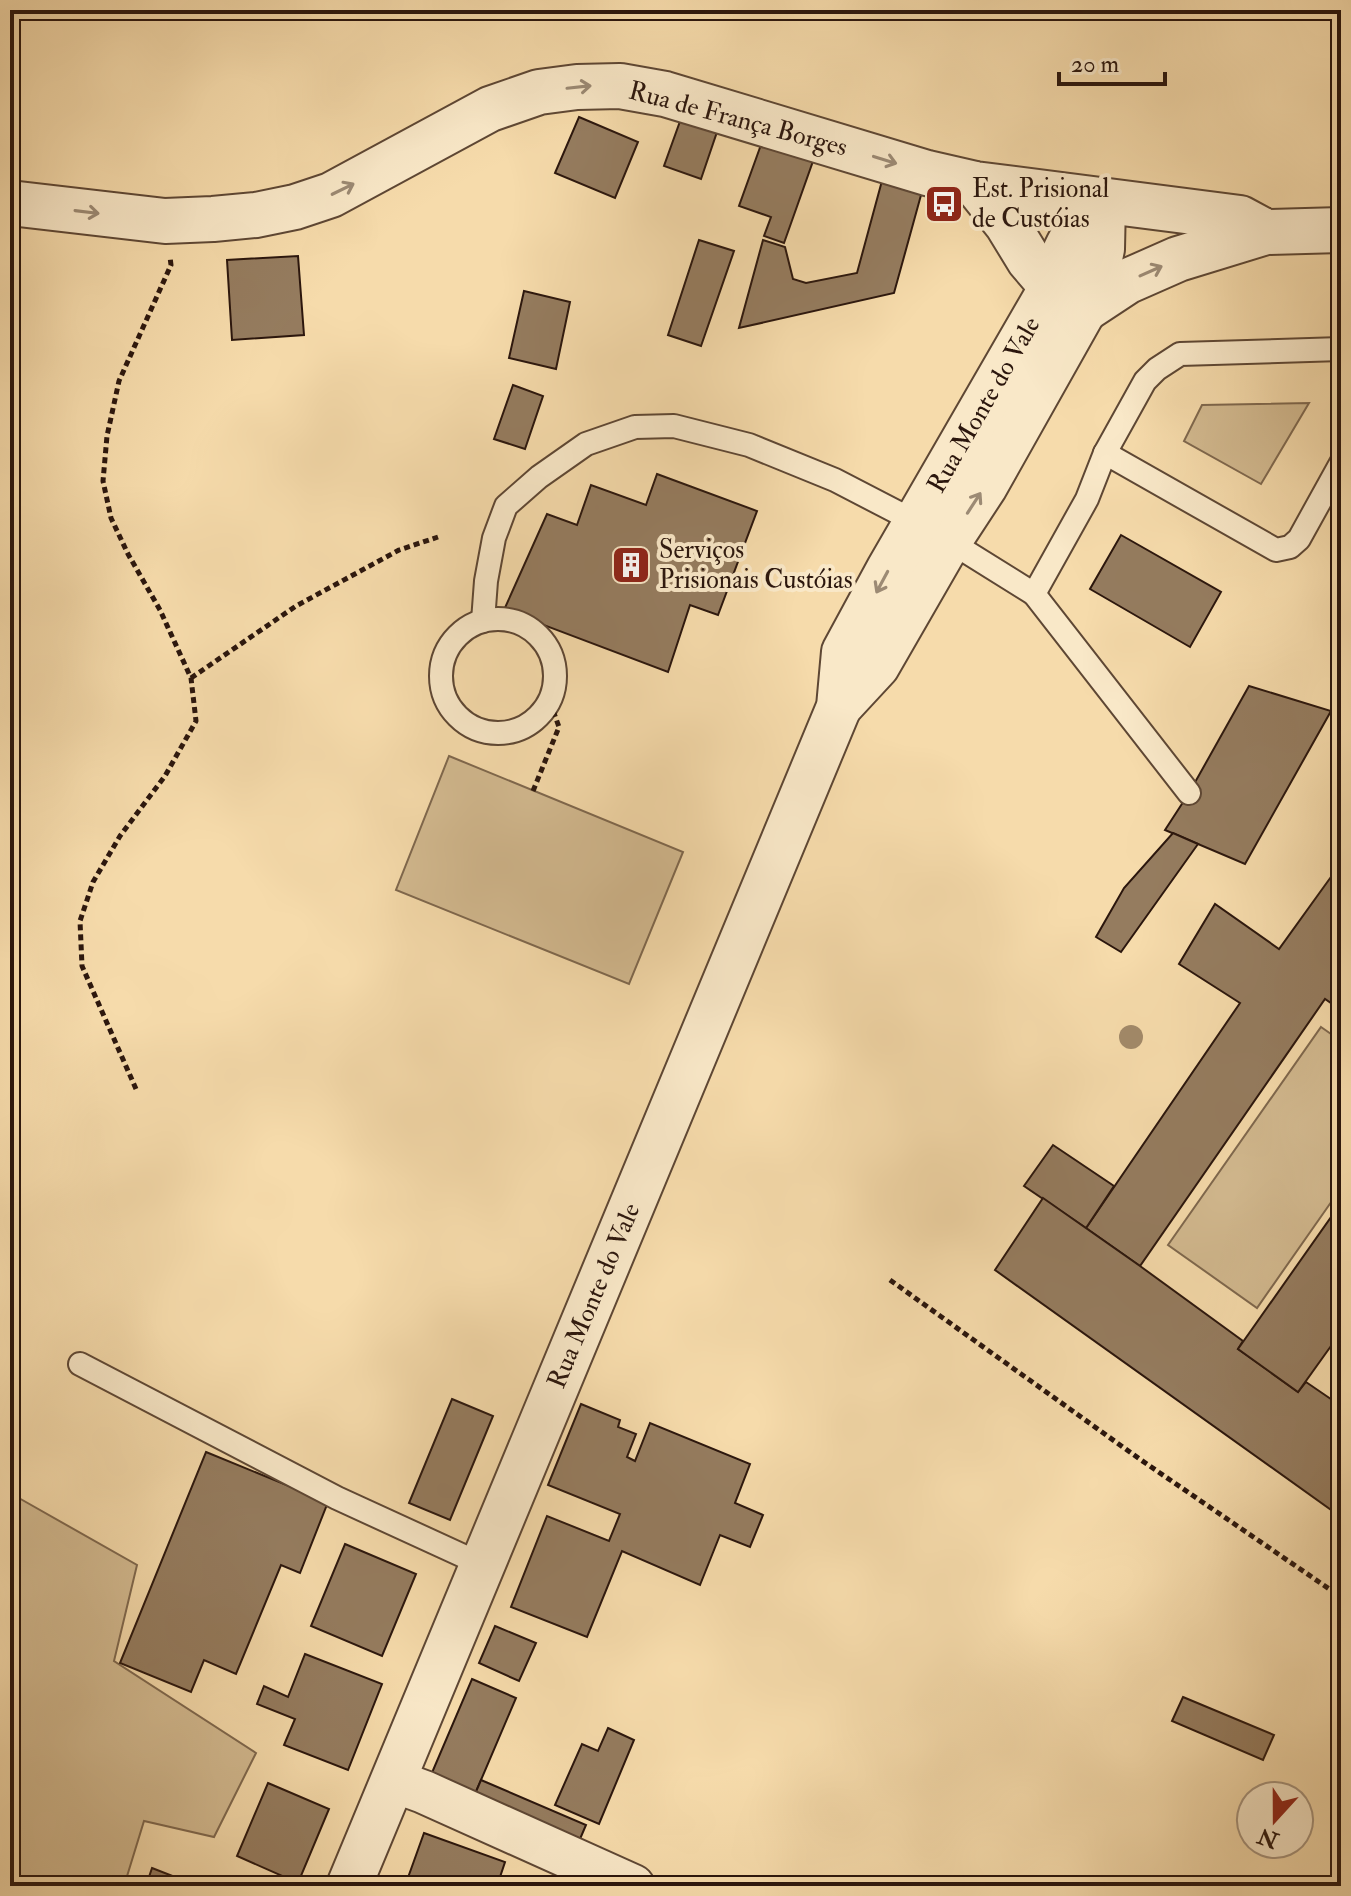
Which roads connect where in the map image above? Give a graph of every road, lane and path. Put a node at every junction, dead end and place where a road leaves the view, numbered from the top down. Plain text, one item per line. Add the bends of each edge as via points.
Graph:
1 (975, 184) junction
2 (1103, 202) junction
3 (10, 203) edge
4 (165, 221) junction
5 (1341, 230) edge
6 (1266, 232) junction
7 (1068, 299) junction
8 (1341, 349) edge
9 (1105, 453) junction
10 (1341, 463) edge
11 (933, 531) junction
12 (438, 537) dead end
13 (1034, 594) junction
14 (483, 621) junction
15 (191, 678) junction
16 (550, 702) junction
17 (533, 791) dead end
18 (1189, 793) dead end
19 (136, 1089) dead end
20 (890, 1280) dead end
21 (80, 1364) dead end
22 (483, 1565) junction
23 (1341, 1597) edge
24 (394, 1781) junction
25 (349, 1886) edge
26 (633, 1886) edge

1 - 2 street, Rua de França Borges
4 -> 1 street, Rua de França Borges via 295,207 331,195 490,109 539,92 596,85 665,94
1 - 7 street, Rua Monte do Vale via 1029,260
2 - 6 street, Rua de França Borges via 1240,218
2 - 7 street, Rua Monte do Vale via 1096,277
3 -> 4 street, Rua de França Borges
4 - 15 path via 171,265 119,381 103,481 111,518
5 - 6 street, Rua de França Borges
7 -> 6 street, Rua Monte do Vale
7 - 11 street, Rua Monte do Vale via 985,486
8 - 9 lane via 1180,354 1145,381
9 - 10 lane via 1276,550 1299,539
9 - 13 lane via 1087,499
11 - 13 lane
11 - 14 lane via 835,480 749,445 674,426 635,427 586,444 506,506 494,538
11 - 22 street, Rua Monte do Vale via 889,569 844,652 839,707
12 - 15 path via 399,550 296,606
13 - 18 lane
14 - 16 lane via 502,618 520,623 548,647 555,665
14 - 16 lane via 459,635 444,659 441,677 454,712 469,725 505,733 523,728
15 - 19 path via 196,721 93,882 80,921 82,966
16 - 17 path via 559,727
20 - 23 path
21 - 22 lane via 337,1498
22 - 24 street, Rua Monte do Vale
24 - 25 street, Rua Monte do Vale
24 - 26 street

